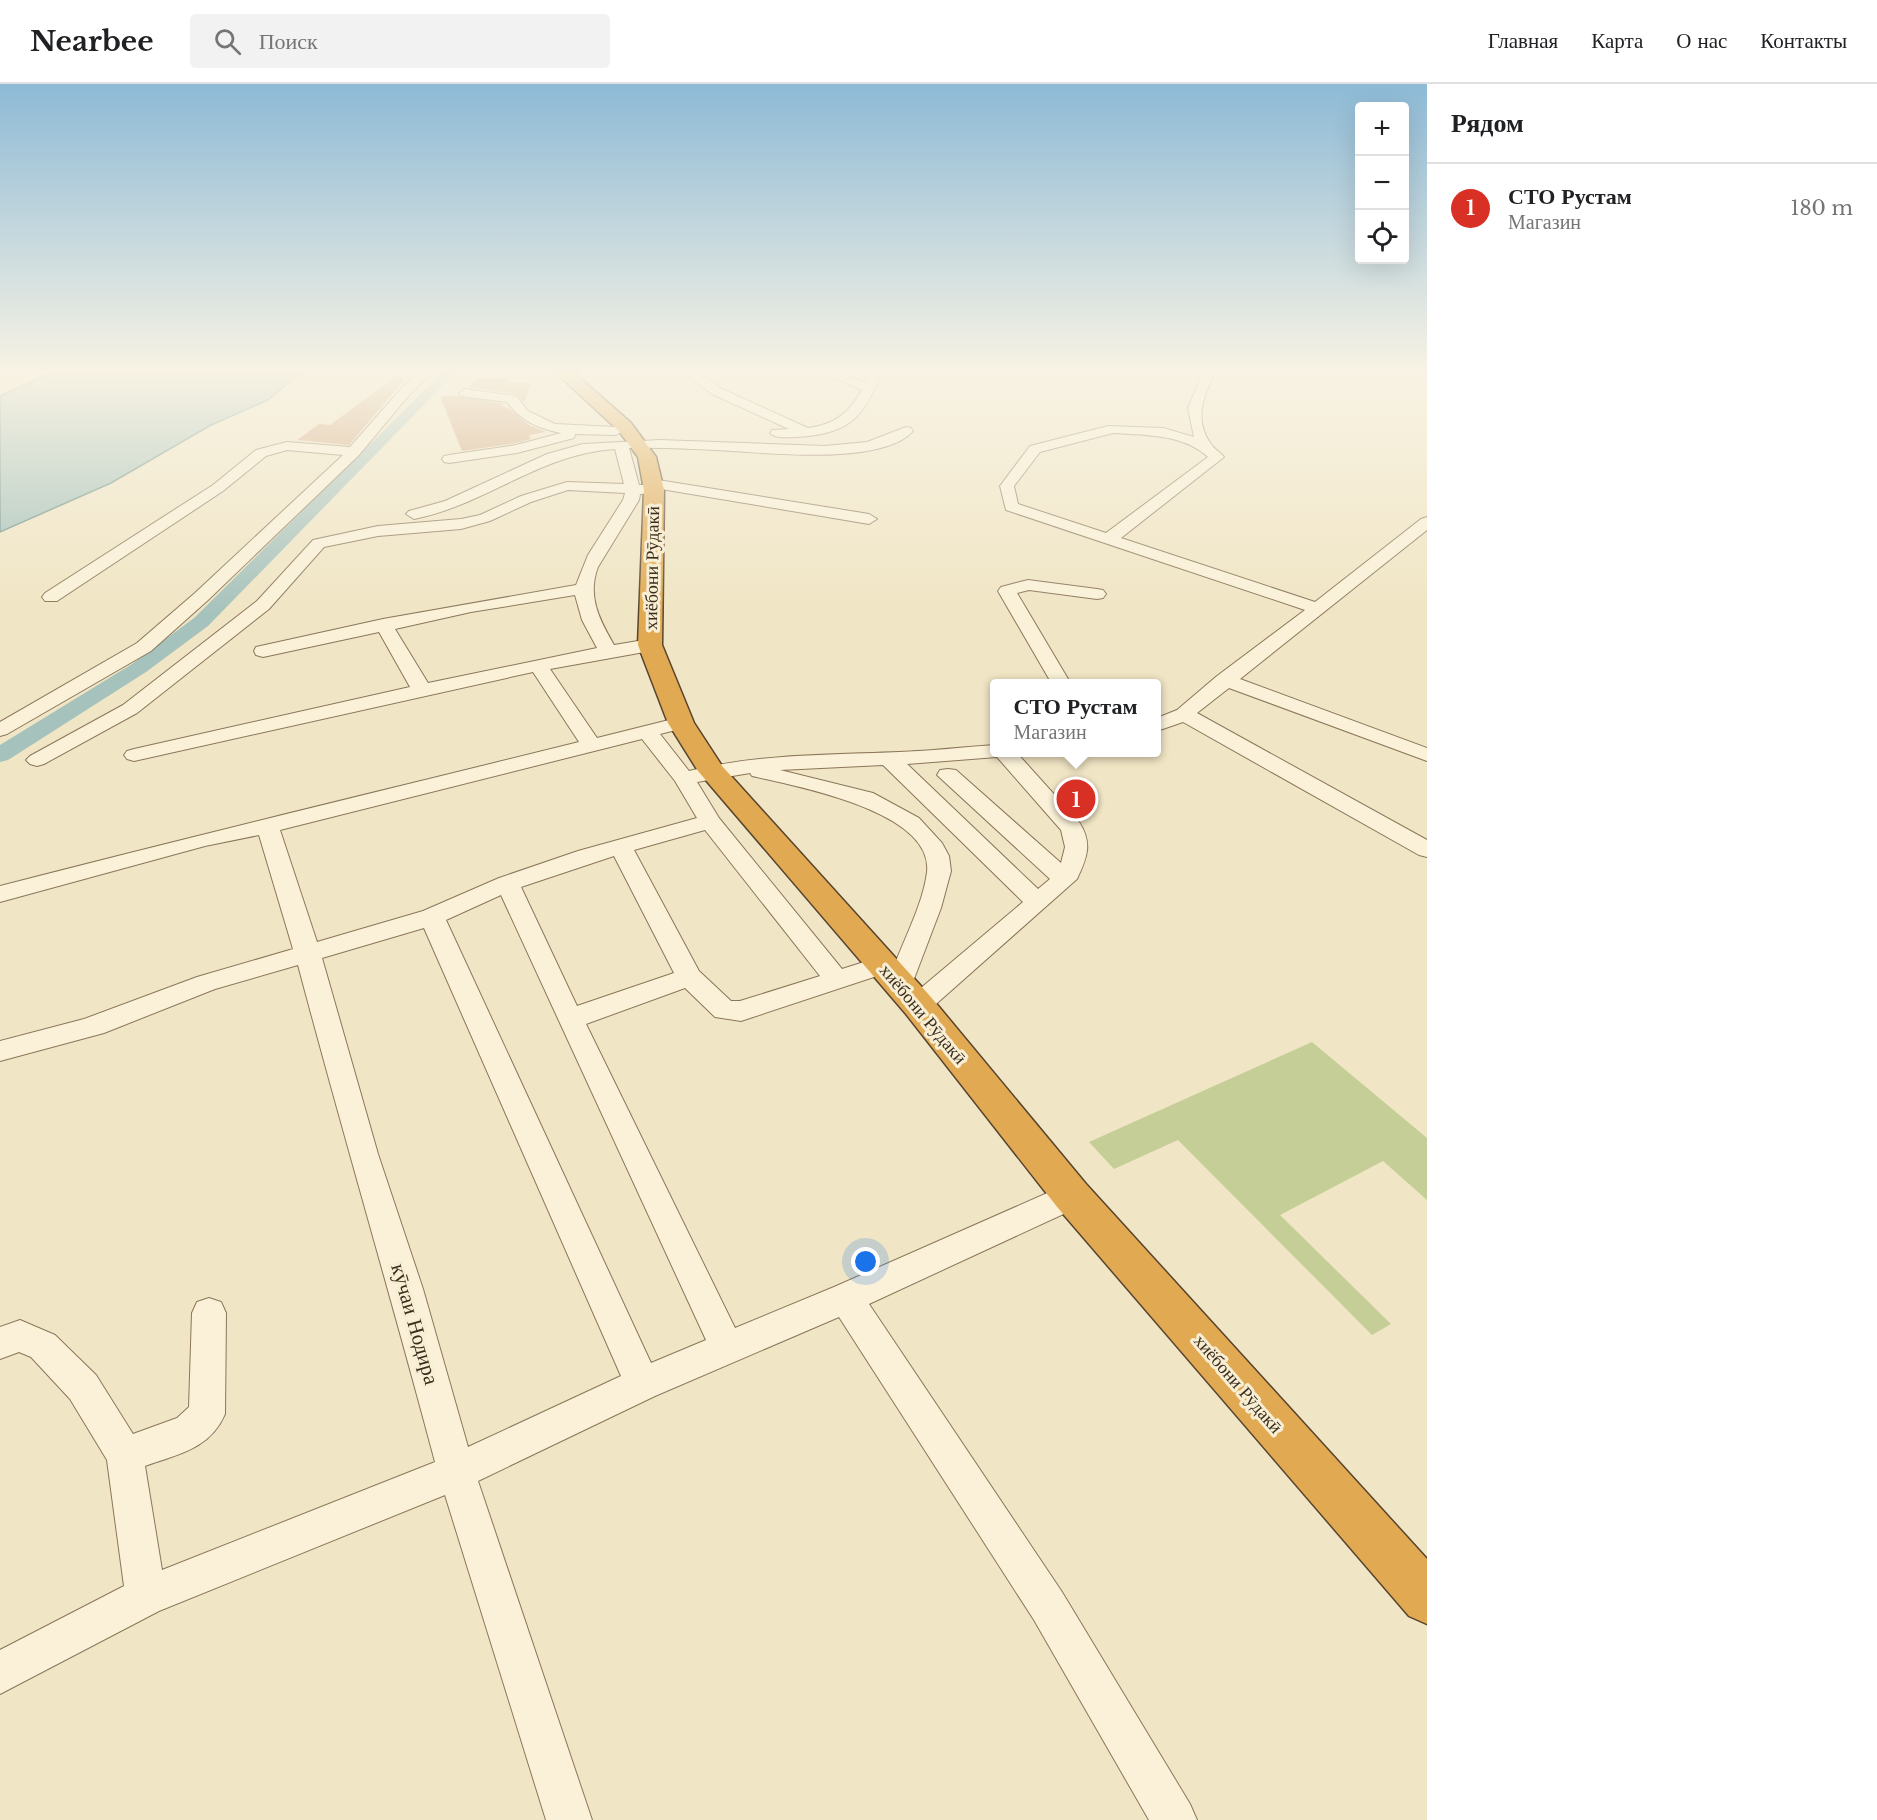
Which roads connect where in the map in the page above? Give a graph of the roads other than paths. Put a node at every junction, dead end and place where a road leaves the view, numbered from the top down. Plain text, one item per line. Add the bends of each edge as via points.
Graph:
1 (261, 453) edge
2 (353, 453) edge
3 (490, 453) edge
4 (566, 453) edge
5 (645, 453) edge
6 (1032, 453) edge
7 (1212, 453) edge
8 (449, 459) dead end
9 (646, 487) junction
10 (869, 519) dead end
11 (1427, 522) edge
12 (1109, 539) junction
13 (319, 543) junction
14 (583, 589) junction
15 (1097, 594) dead end
16 (51, 597) dead end
17 (1317, 608) junction
18 (382, 624) junction
19 (650, 645) junction
20 (263, 651) dead end
21 (608, 651) junction
22 (538, 665) junction
23 (1059, 679) edge
24 (1224, 680) junction
25 (422, 690) junction
26 (1184, 714) junction
27 (681, 723) junction
28 (1161, 723) edge
29 (0, 730) edge
30 (647, 731) junction
31 (591, 745) junction
32 (990, 751) edge
33 (134, 755) dead end
34 (1427, 755) edge
35 (1008, 757) edge
36 (889, 759) junction
37 (37, 760) dead end
38 (714, 772) junction
39 (948, 776) dead end
40 (710, 821) junction
41 (268, 826) junction
42 (621, 847) junction
43 (1427, 850) edge
44 (1065, 879) junction
45 (507, 883) junction
46 (0, 894) edge
47 (1036, 902) junction
48 (432, 917) junction
49 (308, 955) junction
50 (689, 977) junction
51 (837, 980) junction
52 (900, 985) junction
53 (570, 1019) junction
54 (0, 1051) edge
55 (1072, 1196) junction
56 (846, 1298) junction
57 (209, 1312) dead end
58 (0, 1343) edge
59 (727, 1348) junction
60 (642, 1384) junction
61 (125, 1455) junction
62 (456, 1472) junction
63 (146, 1596) junction
64 (1427, 1598) edge
65 (0, 1673) edge
66 (569, 1820) edge
67 (1174, 1820) edge

1 - 16 street via 218,488
2 - 29 street via 144,647
3 - 8 street
4 - 13 street via 450,506 351,523
5 - 9 highway, хиёбони Рӯдакӣ
6 - 12 street via 1007,486 1011,507
7 - 12 street via 1217,457
9 - 10 street
9 - 13 street via 567,486 461,524 378,531
9 - 14 street via 631,500 587,572
9 - 19 highway, хиёбони Рӯдакӣ
11 - 17 street
12 - 17 street
13 - 37 street via 263,606 130,709
14 - 18 street
14 - 21 street via 590,617
15 - 23 street via 1028,585 1007,591
17 - 24 street
18 - 20 street
18 - 25 street
19 - 21 street
19 - 27 highway, хиёбони Рӯдакӣ
21 - 22 street
22 - 25 street
22 - 31 street
24 - 26 street
24 - 34 street
25 - 33 street
26 - 28 street
26 - 43 street
27 - 30 street
27 - 38 highway, хиёбони Рӯдакӣ
30 - 31 street
30 - 38 street
31 - 41 street
32 - 36 street
35 - 44 street via 1077,837 1079,848
36 - 38 street
36 - 47 street
38 - 40 street
38 - 52 highway, хиёбони Рӯдакӣ
38 - 52 street via 774,776 865,798 911,823 931,843 939,871
39 - 44 street
40 - 42 street
40 - 51 street
41 - 46 street
41 - 49 street, кӯчаи Нодира
42 - 45 street
42 - 50 street
44 - 47 street
45 - 48 street
45 - 53 street
47 - 52 street
48 - 49 street
48 - 60 street
49 - 54 street via 179,992 94,1026
49 - 62 street, кӯчаи Нодира
50 - 51 street via 724,1010 732,1012
50 - 53 street
51 - 52 street
52 - 55 highway, хиёбони Рӯдакӣ
53 - 59 street
55 - 56 street
55 - 64 highway, хиёбони Рӯдакӣ
56 - 59 street
56 - 67 street via 1048,1606
57 - 61 street via 207,1414 189,1432
58 - 61 street via 20,1336 43,1346 83,1387
59 - 60 street
60 - 62 street
61 - 63 street
62 - 63 street
62 - 66 street, кӯчаи Нодира
63 - 65 street

